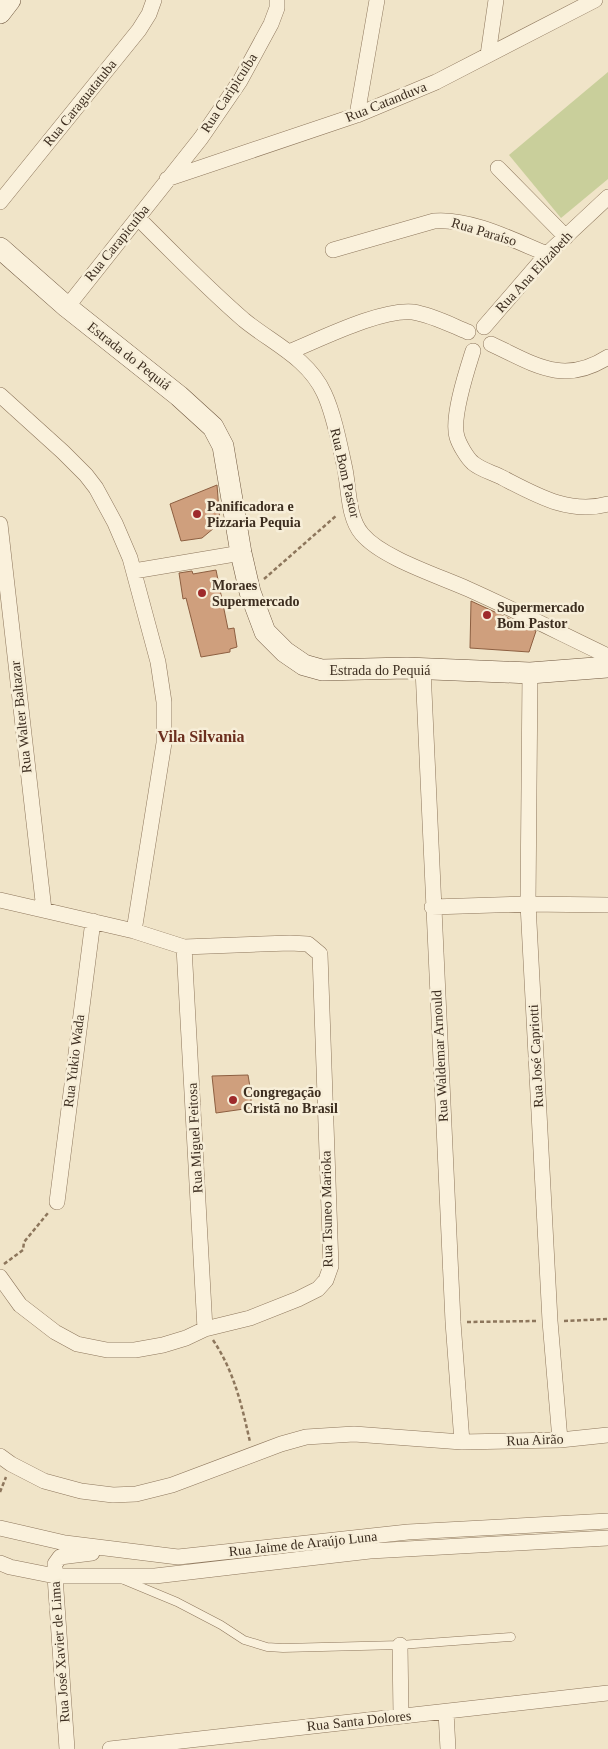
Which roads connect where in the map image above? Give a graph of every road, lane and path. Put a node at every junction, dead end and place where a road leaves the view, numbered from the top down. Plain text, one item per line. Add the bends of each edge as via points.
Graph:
1 (10, 0) edge
2 (154, 0) edge
3 (277, 0) edge
4 (377, 0) edge
5 (496, 0) edge
6 (595, 0) edge
7 (0, 13) edge
8 (488, 55) junction
9 (357, 115) junction
10 (498, 168) dead end
11 (167, 179) junction
12 (608, 198) edge
13 (0, 202) edge
14 (138, 218) junction
15 (566, 237) junction
16 (0, 248) edge
17 (333, 250) dead end
18 (547, 254) junction
19 (67, 307) junction
20 (484, 327) junction
21 (468, 332) junction
22 (491, 344) junction
23 (473, 351) junction
24 (289, 352) junction
25 (608, 357) edge
26 (1, 398) edge
27 (350, 504) junction
28 (608, 504) edge
29 (0, 524) edge
30 (241, 553) junction
31 (134, 571) junction
32 (250, 592) junction
33 (608, 656) edge
34 (608, 667) edge
35 (423, 669) junction
36 (530, 673) junction
37 (0, 900) edge
38 (528, 904) junction
39 (608, 905) edge
40 (432, 907) junction
41 (44, 910) junction
42 (92, 921) junction
43 (134, 931) junction
44 (184, 948) junction
45 (57, 1202) joint
46 (0, 1266) edge
47 (0, 1278) edge
48 (608, 1319) edge
49 (550, 1321) junction
50 (453, 1322) junction
51 (205, 1328) junction
52 (608, 1435) edge
53 (560, 1440) junction
54 (462, 1442) junction
55 (252, 1455) junction
56 (1, 1458) edge
57 (608, 1521) edge
58 (0, 1528) edge
59 (608, 1538) edge
60 (120, 1550) junction
61 (0, 1563) edge
62 (55, 1576) junction
63 (116, 1576) junction
64 (511, 1637) dead end
65 (400, 1645) junction
66 (608, 1693) edge
67 (446, 1712) junction
68 (401, 1716) junction
69 (67, 1749) edge
70 (110, 1749) edge
71 (448, 1749) edge

1 - 7 main road
2 - 13 street, Rua Caraguatatuba via 139,30
3 - 11 street, Rua Caripicuíba via 271,24 240,82 201,138
4 - 9 street
5 - 8 street
6 - 8 street, Rua Catanduva
8 - 9 street, Rua Catanduva via 436,82
9 - 11 street, Rua Catanduva
10 - 15 street
11 - 14 street, Rua Carapicuíba
12 - 15 street, Rua Ana Elizabeth
14 - 19 street, Rua Carapicuíba
14 - 24 street, Rua Bom Pastor via 203,284
15 - 18 street, Rua Ana Elizabeth
16 - 19 main road, Estrada do Pequiá
17 - 18 street, Rua Paraíso via 447,220 469,224
18 - 20 street, Rua Ana Elizabeth
19 - 30 main road, Estrada do Pequiá via 213,427 223,446
20 - 21 street via 475,327
20 - 22 street via 492,336
21 - 23 street via 467,344
21 - 24 street via 424,315 403,312 377,316
22 - 23 street via 486,351
22 - 25 street via 558,372 587,368
23 - 28 street via 460,394 456,423 456,436 473,463 542,499 569,506 596,508
24 - 27 street, Rua Bom Pastor via 306,366 325,393
26 - 31 street via 63,452 96,488 115,523
27 - 32 path
27 - 33 street, Rua Bom Pastor via 361,534 384,552
29 - 41 street, Rua Walter Baltazar
30 - 31 street
30 - 32 main road, Estrada do Pequiá
31 - 43 street via 158,662 164,702 164,743
32 - 35 main road, Estrada do Pequiá via 265,632 304,665 322,670
34 - 36 main road, Estrada do Pequiá
35 - 36 main road, Estrada do Pequiá
35 - 40 street, Rua Waldemar Arnould
36 - 38 street, Rua José Capriotti
37 - 41 street
38 - 39 street
38 - 40 street
38 - 49 street, Rua José Capriotti
40 - 50 street, Rua Waldemar Arnould
41 - 42 street
42 - 43 street
42 - 45 street, Rua Yukio Wada
43 - 44 street
44 - 51 street, Rua Miguel Feitosa
44 - 51 street, Rua Tsuneo Marioka via 290,943 308,944 320,954 331,1266 326,1280 318,1289 298,1299 250,1318
45 - 46 path via 24,1242 23,1250
47 - 51 street, Rua Tsuneo Marioka via 20,1305 77,1344 107,1350 135,1350 186,1338
48 - 49 path
49 - 50 path
49 - 53 street, Rua José Capriotti
50 - 54 street, Rua Waldemar Arnould
51 - 55 path via 225,1357 241,1403
52 - 53 street, Rua Airão
53 - 54 street, Rua Airão
54 - 55 street, Rua Airão via 329,1434 306,1437
55 - 56 street, Rua Airão via 172,1485 136,1494 113,1495 44,1481
57 - 60 street, Rua Jaime de Araújo Luna via 408,1532 178,1557
58 - 60 street, Rua Jaime de Araújo Luna via 65,1543
59 - 63 street, Rua Jaime de Araújo Luna via 370,1551 155,1576
60 - 62 street, Rua José Xavier de Lima via 60,1557 55,1564
61 - 62 street, Rua Jaime de Araújo Luna
62 - 63 street, Rua Jaime de Araújo Luna
62 - 69 street, Rua José Xavier de Lima
63 - 65 lane, Rua Jaime de Araújo Luna via 177,1602 244,1640 267,1647
64 - 65 lane, Rua Jaime de Araújo Luna
65 - 68 street
66 - 67 street, Rua Santa Dolores
67 - 68 street, Rua Santa Dolores
67 - 71 street
68 - 70 street, Rua Santa Dolores

